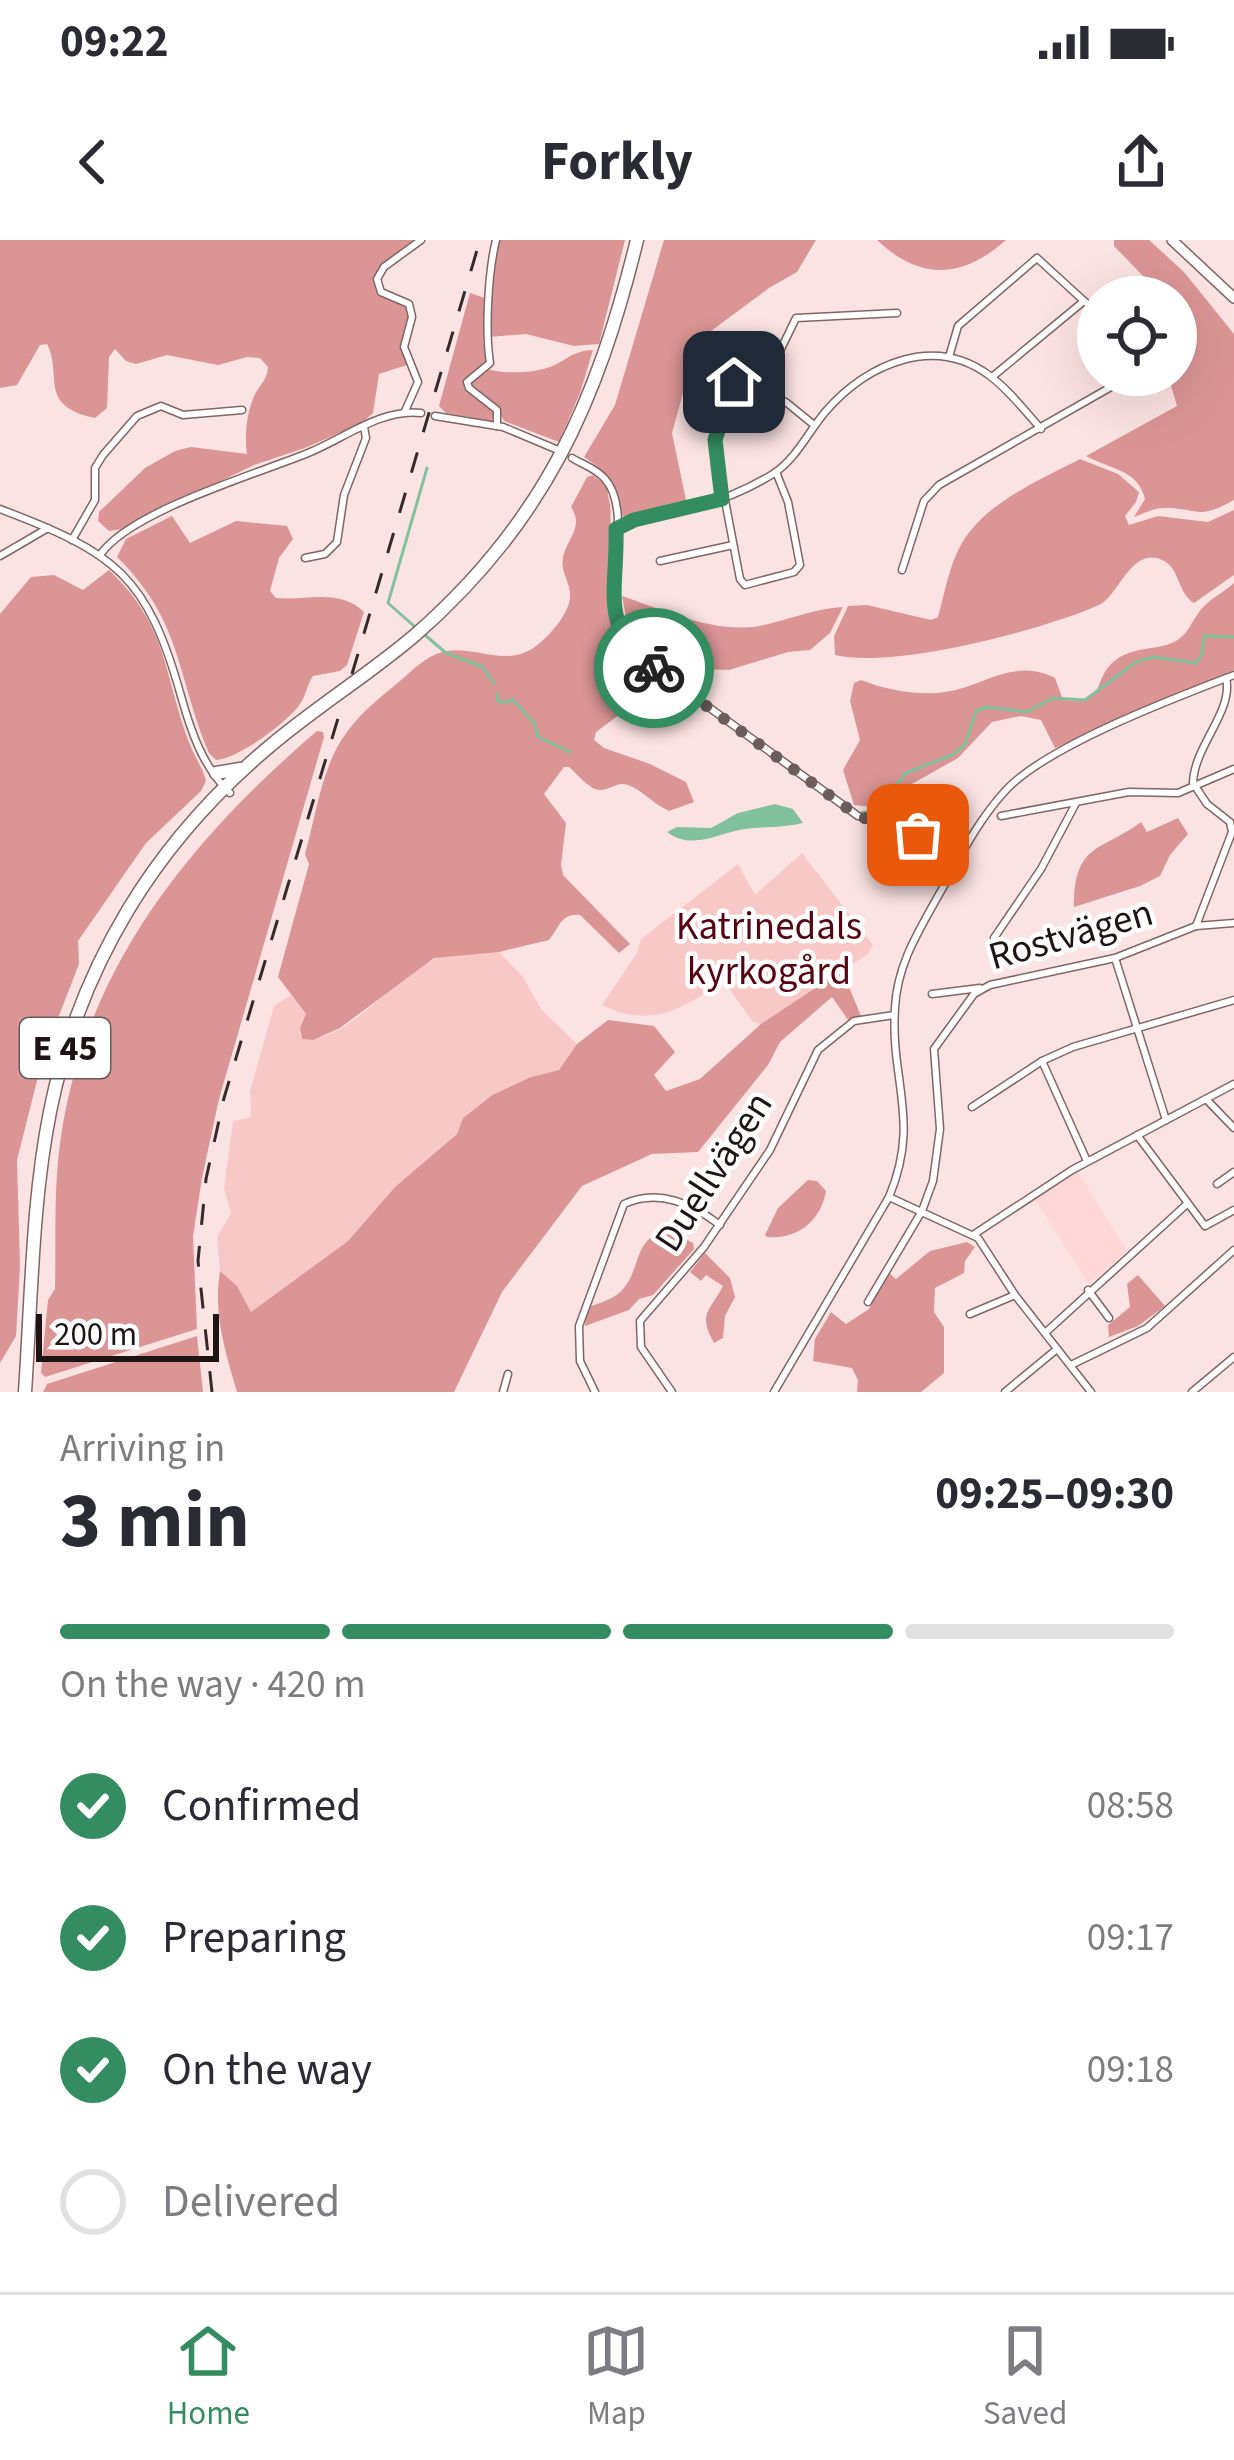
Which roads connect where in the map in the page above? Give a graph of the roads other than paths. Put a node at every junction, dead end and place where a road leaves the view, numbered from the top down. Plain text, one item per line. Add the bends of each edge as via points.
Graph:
1 (422, 240) edge
2 (496, 240) edge
3 (1172, 240) edge
4 (641, 243) edge
5 (1077, 295) edge
6 (1234, 298) edge
7 (1077, 307) edge
8 (897, 313) dead end
9 (949, 357) junction
10 (992, 377) junction
11 (762, 388) junction
12 (1097, 396) edge
13 (242, 410) dead end
14 (405, 412) junction
15 (421, 413) dead end
16 (435, 416) dead end
17 (814, 425) junction
18 (497, 426) junction
19 (364, 427) junction
20 (1041, 429) junction
21 (558, 450) dead end
22 (572, 458) dead end
23 (776, 472) junction
24 (722, 499) junction
25 (0, 509) edge
26 (47, 528) junction
27 (616, 529) junction
28 (72, 540) junction
29 (733, 545) junction
30 (100, 555) junction
31 (0, 556) edge
32 (305, 558) dead end
33 (660, 561) dead end
34 (902, 570) dead end
35 (1230, 677) edge
36 (247, 767) junction
37 (1234, 769) edge
38 (214, 772) junction
39 (1195, 788) junction
40 (228, 790) junction
41 (1076, 802) junction
42 (1001, 817) dead end
43 (964, 850) junction
44 (1234, 923) edge
45 (1196, 926) junction
46 (994, 938) dead end
47 (1115, 958) junction
48 (980, 988) junction
49 (932, 994) dead end
50 (1234, 1000) edge
51 (894, 1015) junction
52 (1135, 1028) junction
53 (1042, 1061) junction
54 (1234, 1084) edge
55 (1207, 1099) junction
56 (972, 1107) dead end
57 (1166, 1120) junction
58 (1234, 1128) edge
59 (1137, 1135) junction
60 (1087, 1161) junction
61 (1234, 1172) edge
62 (1217, 1184) dead end
63 (890, 1197) junction
64 (1187, 1204) junction
65 (1234, 1210) edge
66 (922, 1211) junction
67 (720, 1225) junction
68 (973, 1235) junction
69 (1234, 1250) edge
70 (1088, 1290) junction
71 (1015, 1295) junction
72 (868, 1301) dead end
73 (970, 1314) dead end
74 (1109, 1318) dead end
75 (1045, 1333) junction
76 (1058, 1349) junction
77 (1234, 1357) edge
78 (1071, 1365) junction
79 (508, 1374) dead end
80 (29, 1392) edge
81 (503, 1392) edge
82 (595, 1392) edge
83 (672, 1392) edge
84 (774, 1392) edge
85 (1005, 1392) edge
86 (1091, 1392) edge
87 (1192, 1392) edge

1 - 14 street via 377,279 380,292 412,313 404,347 418,382
2 - 18 street via 484,337 490,363 467,382 496,410
3 - 6 main road
4 - 36 highway, E 45 via 586,406 513,531 410,639
4 - 40 highway, E 45 via 609,365 559,472 518,535 424,634
5 - 9 street via 1037,258 958,326
7 - 10 street
8 - 11 street via 796,318
9 - 10 street
9 - 17 street via 879,367
10 - 20 street
11 - 17 street
11 - 24 street via 734,382 715,440
12 - 20 street
13 - 28 street via 142,412 97,464 95,500
14 - 15 street
14 - 19 street
16 - 18 street
17 - 23 street
18 - 21 street
19 - 30 street via 120,534
19 - 32 street via 337,542
20 - 34 street via 929,494
22 - 27 street via 608,482
23 - 24 street
23 - 29 street via 799,568 745,585
24 - 27 street
24 - 29 street
25 - 26 street
26 - 28 street
26 - 31 street
27 - 43 street via 616,613 629,649 858,816
28 - 30 street
29 - 33 street
30 - 38 street via 158,621
35 - 39 street via 1216,728 1196,759
35 - 43 street via 1034,767 997,800
36 - 38 highway
36 - 40 highway, E 45
37 - 39 street
38 - 40 street
39 - 41 street
39 - 45 street via 1232,832
40 - 80 highway, E 45 via 167,851 126,913 68,1040 39,1161
41 - 42 street
41 - 46 street
43 - 51 street via 905,957
44 - 45 street, Rostvägen
45 - 47 street, Rostvägen
47 - 48 street, Rostvägen
47 - 52 street
48 - 49 street
48 - 66 street, Rostvägen via 934,1048 940,1141
50 - 52 street
51 - 63 street via 906,1133
51 - 67 street, Duellvägen via 854,1022 818,1050 777,1139
52 - 53 street
52 - 57 street
53 - 56 street
53 - 60 street
54 - 55 street
55 - 57 street
55 - 58 street
57 - 59 street
59 - 60 street
59 - 64 street
60 - 68 street
61 - 62 street
63 - 66 street
63 - 84 street
64 - 65 street via 1207,1227
64 - 70 street
66 - 68 street
66 - 72 street, Rostvägen
67 - 82 street via 677,1200 624,1204 578,1326 580,1361
67 - 83 street, Duellvägen via 638,1328
68 - 71 street
69 - 78 street via 1147,1328
70 - 74 street
70 - 75 street
71 - 73 street
71 - 75 street
75 - 76 street
76 - 78 street
76 - 85 street
77 - 87 street
78 - 86 street
79 - 81 street

